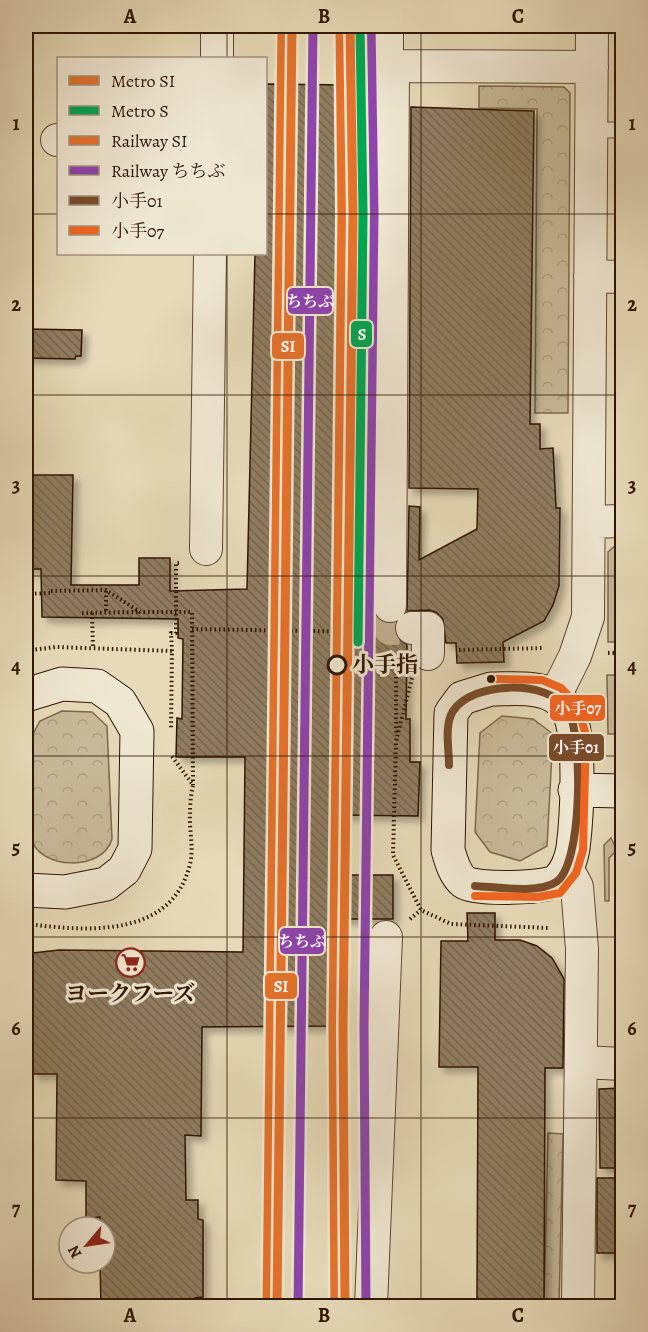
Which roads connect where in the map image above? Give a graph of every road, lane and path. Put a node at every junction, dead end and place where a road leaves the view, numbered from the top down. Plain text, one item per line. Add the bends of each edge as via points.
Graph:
1 (218, 26) edge
2 (387, 26) edge
3 (592, 26) edge
4 (217, 57) edge
5 (393, 66) junction
6 (592, 67) junction
7 (591, 130) junction
8 (622, 130) edge
9 (210, 255) edge
10 (590, 276) junction
11 (622, 276) edge
12 (622, 521) edge
13 (590, 522) junction
14 (206, 549) joint
15 (105, 590) junction
16 (26, 594) edge
17 (140, 612) junction
18 (82, 613) dead end
19 (93, 613) junction
20 (106, 613) junction
21 (383, 619) joint
22 (192, 629) junction
23 (412, 645) dead end
24 (93, 648) dead end
25 (171, 651) dead end
26 (622, 653) edge
27 (602, 659) dead end
28 (26, 696) edge
29 (555, 696) junction
30 (396, 741) dead end
31 (193, 785) dead end
32 (575, 790) junction
33 (622, 791) edge
34 (567, 868) junction
35 (26, 890) edge
36 (386, 937) dead end
37 (583, 1062) junction
38 (622, 1064) edge
39 (371, 1306) edge
40 (578, 1306) edge

1 - 4 street
2 - 5 street via 387,66
3 - 6 street
5 - 6 street
5 - 21 street
6 - 7 street
7 - 8 lane
7 - 10 street
9 - 14 street
10 - 11 street
10 - 13 street
12 - 13 street
13 - 29 street via 588,617 575,656
14 - 25 path via 206,563 176,563 176,633 171,633
15 - 16 path
15 - 17 path
15 - 20 path
17 - 20 path
17 - 22 path via 192,612
18 - 19 path
19 - 20 path
19 - 24 path
21 - 22 path
22 - 31 path
23 - 30 path
26 - 27 path via 604,652
28 - 35 street via 62,684 97,686 120,702 137,731 135,849 124,870 106,884 65,892
29 - 32 street via 568,710 576,736
29 - 34 street via 539,690 491,689 462,698 452,713 449,729 448,850 464,882 475,886 537,887 556,883
32 - 33 street
32 - 34 street via 573,849
34 - 37 street via 578,887
36 - 39 street
37 - 38 street
37 - 40 street

